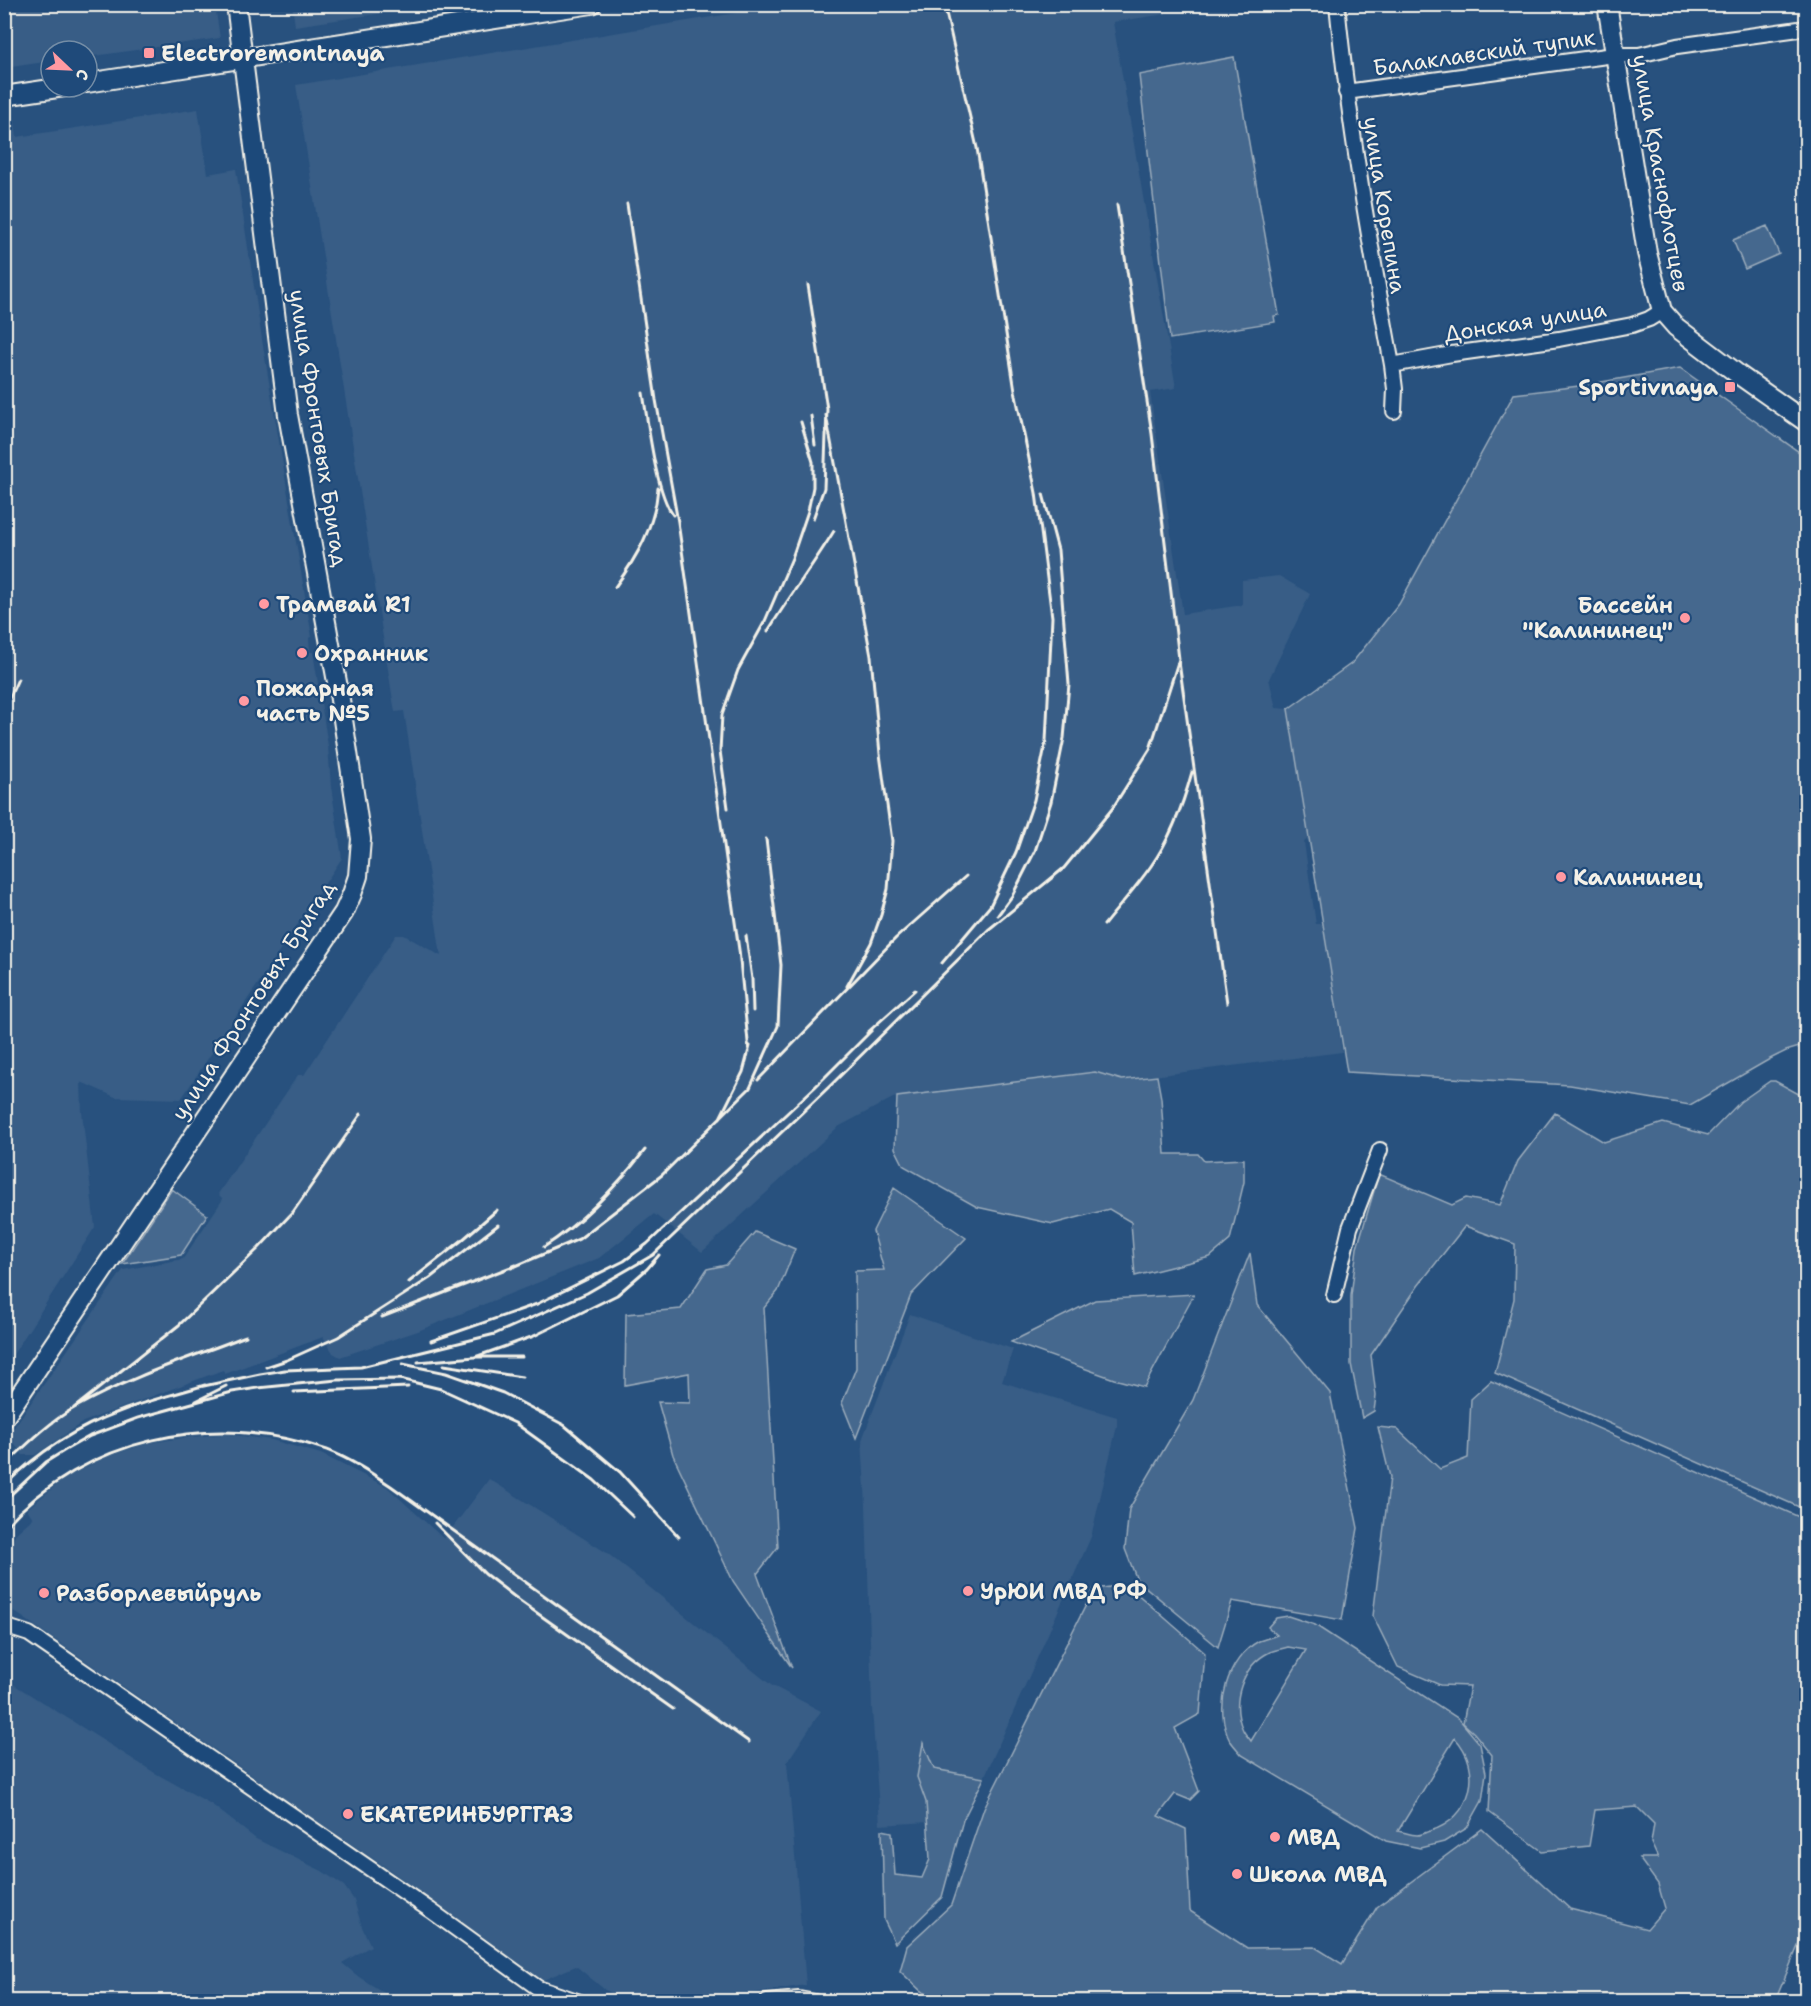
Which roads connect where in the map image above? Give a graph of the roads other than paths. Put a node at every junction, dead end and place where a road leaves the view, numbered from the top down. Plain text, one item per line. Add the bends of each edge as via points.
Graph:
1 (236, 4) edge
2 (592, 4) edge
3 (1337, 4) edge
4 (1607, 4) edge
5 (1806, 28) edge
6 (1614, 55) junction
7 (244, 58) junction
8 (99, 81) edge
9 (39, 91) edge
10 (1346, 92) junction
11 (4, 96) edge
12 (1662, 310) junction
13 (1392, 365) junction
14 (1394, 411) dead end
15 (1806, 422) edge
16 (1380, 1150) dead end
17 (1334, 1295) dead end
18 (4, 1418) edge
19 (4, 1626) edge
20 (580, 2001) edge
21 (767, 2001) edge
22 (815, 2001) edge

1 - 7 main road
2 - 7 main road
3 - 10 street, улица Корепина
4 - 6 main road, улица Краснофлотцев
5 - 6 street, Балаклавский тупик via 1639,55
6 - 10 street, Балаклавский тупик
6 - 12 main road, улица Краснофлотцев via 1647,253
7 - 8 main road
7 - 18 main road, улица Фронтовых Бригад via 288,415 339,693 361,839 358,876 337,921
9 - 11 main road
10 - 13 street, улица Корепина
12 - 13 street, Донская улица via 1632,326
12 - 15 main road, улица Краснофлотцев via 1691,339
13 - 14 street, улица Корепина
16 - 17 street via 1350,1228
19 - 20 street via 29,1634 538,1988
21 - 22 street

